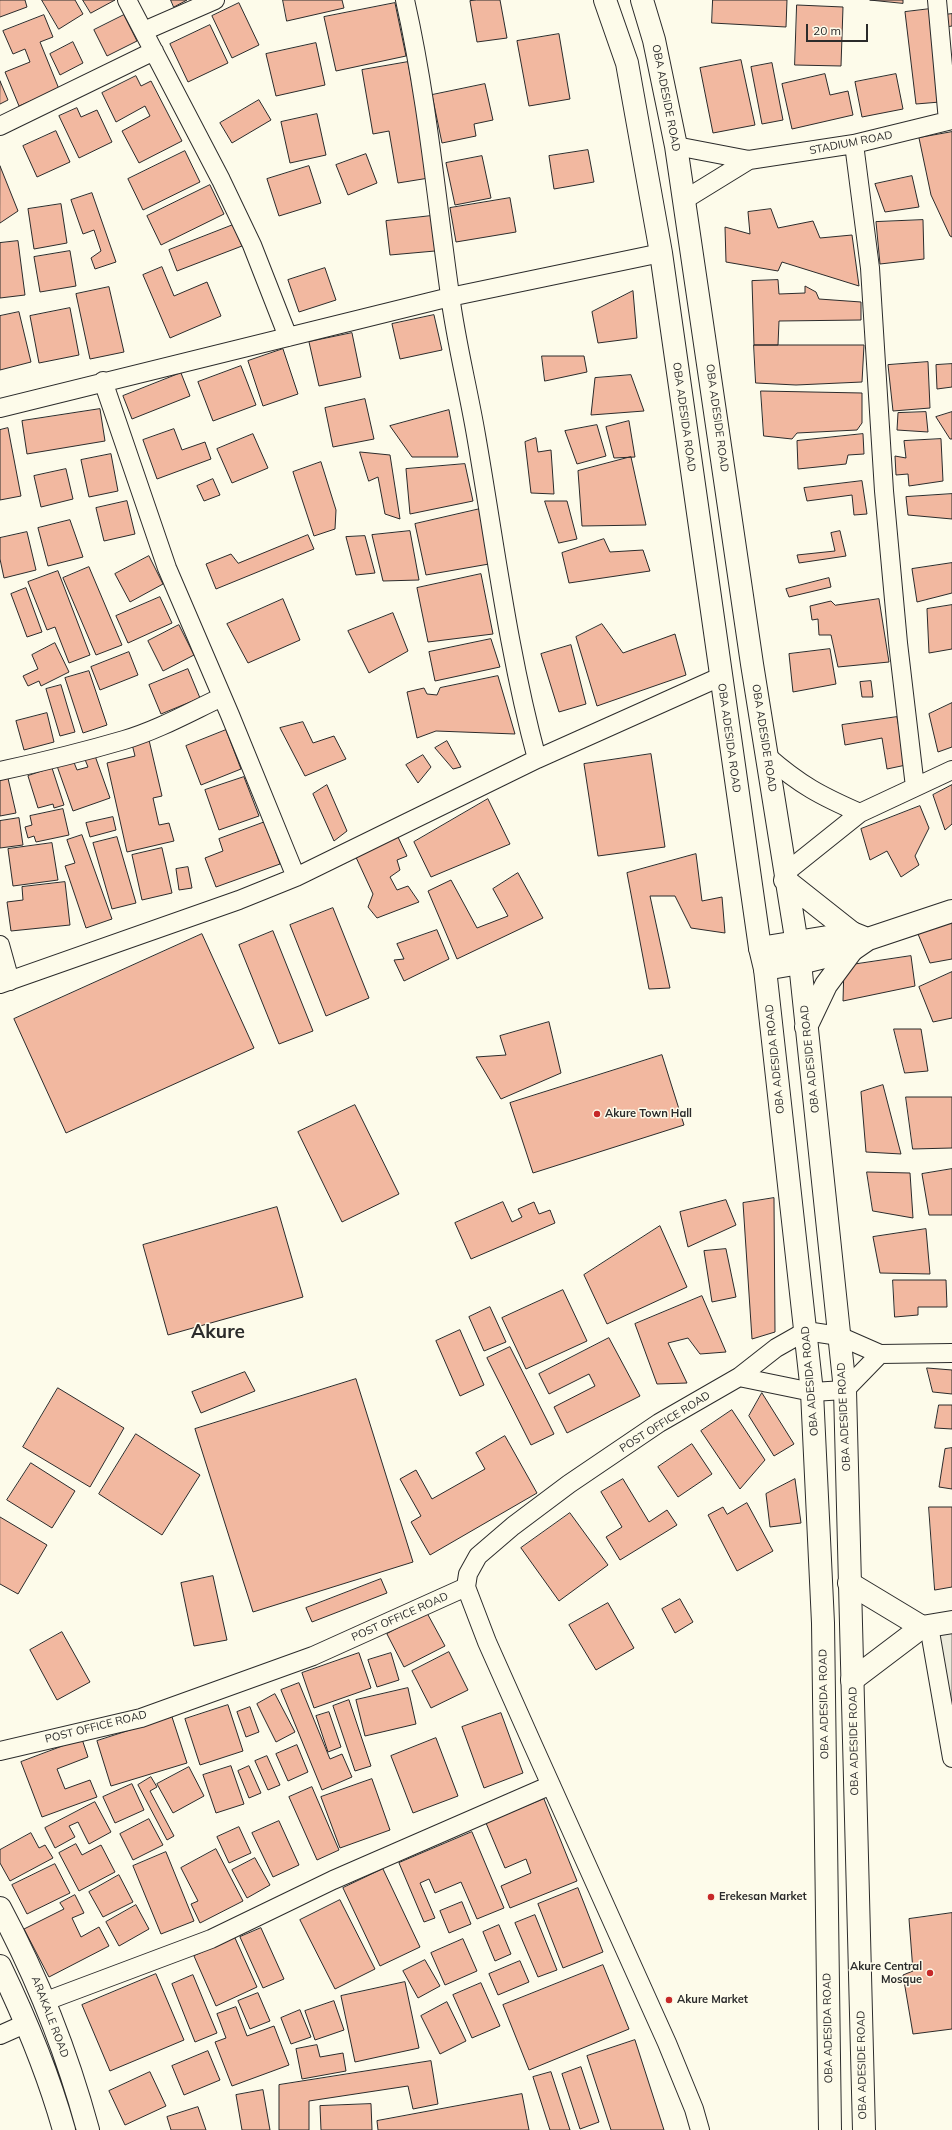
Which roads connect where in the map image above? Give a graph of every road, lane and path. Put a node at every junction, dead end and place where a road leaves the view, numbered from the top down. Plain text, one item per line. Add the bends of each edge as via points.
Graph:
1 (127, 0) edge
2 (215, 0) edge
3 (404, 0) edge
4 (605, 0) edge
5 (643, 0) edge
6 (937, 0) edge
7 (144, 31) junction
8 (154, 51) junction
9 (950, 121) edge
10 (0, 126) edge
11 (854, 144) junction
12 (676, 146) junction
13 (749, 160) junction
14 (684, 200) junction
15 (661, 253) junction
16 (450, 297) junction
17 (288, 337) junction
18 (103, 381) junction
19 (0, 408) edge
20 (720, 677) junction
21 (222, 697) junction
22 (767, 756) junction
23 (537, 759) junction
24 (952, 770) edge
25 (0, 771) edge
26 (915, 787) junction
27 (860, 813) junction
28 (785, 876) junction
29 (296, 877) junction
30 (952, 911) edge
31 (857, 941) junction
32 (0, 945) edge
33 (760, 948) junction
34 (798, 953) junction
35 (765, 969) junction
36 (5, 983) edge
37 (806, 1027) junction
38 (806, 1331) junction
39 (839, 1336) junction
40 (952, 1353) edge
41 (880, 1354) junction
42 (740, 1377) junction
43 (845, 1390) junction
44 (812, 1392) junction
45 (849, 1583) junction
46 (466, 1587) junction
47 (952, 1622) edge
48 (926, 1626) junction
49 (852, 1680) junction
50 (0, 1751) edge
51 (952, 1758) edge
52 (551, 1785) junction
53 (0, 1908) edge
54 (0, 1966) edge
55 (46, 2001) junction
56 (27, 2023) junction
57 (0, 2035) edge
58 (865, 2129) edge
59 (64, 2130) edge
60 (88, 2130) edge
61 (700, 2130) edge
62 (830, 2130) edge

1 - 7 street
2 - 7 street
3 - 16 street via 433,165
4 - 15 main road, OBA ADESIDA ROAD via 627,63
5 - 12 main road, OBA ADESIDE ROAD
6 - 9 street
7 - 8 street
8 - 10 street
8 - 17 street via 252,245
9 - 11 street, STADIUM ROAD
11 - 13 street, STADIUM ROAD
11 - 26 street via 870,268 884,491
12 - 13 street
12 - 14 main road, OBA ADESIDE ROAD
13 - 14 street
14 - 22 main road, OBA ADESIDE ROAD
15 - 16 street
15 - 20 main road, OBA ADESIDA ROAD
16 - 17 street
16 - 23 street via 509,636 522,704
17 - 18 street
18 - 19 street
18 - 21 street via 167,568
20 - 23 street
20 - 33 main road, OBA ADESIDA ROAD
21 - 25 street via 124,740 50,761
21 - 29 street
22 - 27 street via 800,784 822,797
22 - 28 main road, OBA ADESIDE ROAD
23 - 29 street
24 - 26 street
26 - 27 street
27 - 28 street
28 - 31 main road
28 - 34 main road, OBA ADESIDE ROAD
29 - 36 street via 239,900
30 - 31 main road
31 - 34 main road
31 - 37 main road via 826,986
32 - 36 street
33 - 34 main road
33 - 35 main road, OBA ADESIDA ROAD
34 - 35 main road
34 - 37 main road, OBA ADESIDE ROAD
35 - 38 main road, OBA ADESIDA ROAD
37 - 39 main road, OBA ADESIDE ROAD
38 - 39 street
38 - 42 street, POST OFFICE ROAD via 776,1348
38 - 44 main road, OBA ADESIDA ROAD
39 - 41 street
39 - 43 main road, OBA ADESIDE ROAD
40 - 41 street
41 - 43 street
42 - 44 street
42 - 46 street, POST OFFICE ROAD via 658,1423 513,1526 478,1556 468,1574
43 - 44 street
43 - 45 main road, OBA ADESIDE ROAD
44 - 62 main road, OBA ADESIDA ROAD via 823,1623
45 - 48 main road
45 - 49 main road, OBA ADESIDE ROAD
46 - 50 street, POST OFFICE ROAD via 312,1656 141,1718
46 - 52 street via 487,1642
47 - 48 main road
48 - 49 main road
48 - 51 street
49 - 58 main road, OBA ADESIDE ROAD
52 - 55 street via 333,1880 211,1939
52 - 61 street via 668,2043
53 - 55 main road, ARAKALE ROAD
54 - 56 main road, ARAKALE ROAD
55 - 60 main road, ARAKALE ROAD
56 - 57 street
56 - 59 main road, ARAKALE ROAD via 44,2066

